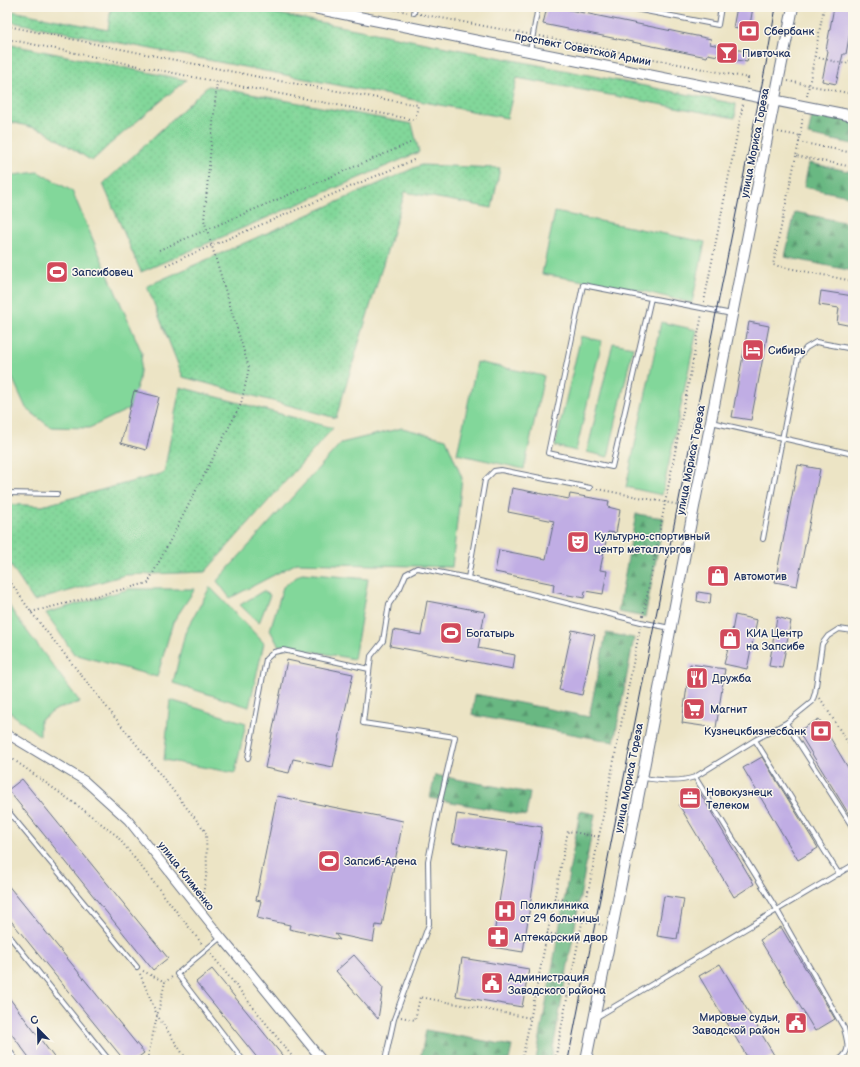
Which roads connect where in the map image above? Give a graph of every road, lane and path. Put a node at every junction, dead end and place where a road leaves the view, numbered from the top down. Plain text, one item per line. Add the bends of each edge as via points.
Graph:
1 (309, 7) edge
2 (383, 7) edge
3 (415, 7) edge
4 (538, 7) edge
5 (626, 7) edge
6 (721, 7) edge
7 (793, 7) edge
8 (824, 7) edge
9 (414, 13) junction
10 (7, 26) edge
11 (533, 35) junction
12 (7, 39) edge
13 (530, 51) junction
14 (815, 57) junction
15 (853, 58) edge
16 (780, 79) junction
17 (217, 82) junction
18 (809, 85) junction
19 (745, 94) junction
20 (853, 94) edge
21 (775, 100) junction
22 (805, 106) junction
23 (853, 116) edge
24 (769, 130) junction
25 (800, 136) junction
26 (410, 142) dead end
27 (799, 142) junction
28 (853, 153) edge
29 (796, 156) junction
30 (416, 159) dead end
31 (853, 167) edge
32 (207, 230) junction
33 (212, 246) junction
34 (159, 250) dead end
35 (166, 265) dead end
36 (853, 281) edge
37 (651, 298) junction
38 (703, 308) junction
39 (733, 314) junction
40 (853, 348) edge
41 (711, 422) junction
42 (782, 438) junction
43 (853, 454) edge
44 (590, 488) joint
45 (7, 493) edge
46 (57, 494) dead end
47 (665, 502) junction
48 (677, 505) dead end
49 (763, 539) dead end
50 (7, 577) edge
51 (468, 578) junction
52 (32, 612) junction
53 (641, 622) junction
54 (670, 628) junction
55 (853, 631) edge
56 (369, 669) junction
57 (815, 693) junction
58 (786, 723) junction
59 (7, 734) edge
60 (755, 740) junction
61 (853, 751) edge
62 (7, 755) edge
63 (248, 758) dead end
64 (696, 777) junction
65 (642, 778) junction
66 (7, 810) edge
67 (853, 828) edge
68 (599, 837) junction
69 (853, 865) edge
70 (839, 874) junction
71 (554, 898) junction
72 (586, 904) junction
73 (777, 910) junction
74 (200, 911) junction
75 (583, 922) junction
76 (612, 927) junction
77 (7, 933) edge
78 (547, 933) junction
79 (221, 937) junction
80 (579, 939) junction
81 (207, 949) junction
82 (137, 967) junction
83 (176, 974) junction
84 (165, 982) junction
85 (157, 1015) junction
86 (396, 1016) junction
87 (530, 1018) junction
88 (594, 1019) junction
89 (7, 1047) edge
90 (16, 1060) edge
91 (109, 1060) edge
92 (147, 1060) edge
93 (187, 1060) edge
94 (243, 1060) edge
95 (295, 1060) edge
96 (322, 1060) edge
97 (384, 1060) edge
98 (522, 1060) edge
99 (555, 1060) edge
100 (586, 1060) edge
101 (839, 1060) edge

1 - 13 street, проспект Советской Армии
2 - 9 path
3 - 9 lane
4 - 11 lane
5 - 6 lane via 718,25
7 - 16 street, улица Мориса Тореза
8 - 14 path
9 - 11 path
10 - 17 path via 274,80 418,105 415,120
11 - 13 lane
11 - 19 path via 748,78
12 - 17 path
13 - 19 street, проспект Советской Армии
14 - 15 path via 846,64
14 - 18 path
16 - 18 path
16 - 21 street, улица Мориса Тореза
17 - 32 path via 204,220
18 - 20 path
18 - 22 path
19 - 21 street, проспект Советской Армии
19 - 38 path
21 - 22 street, проспект Советской Армии
21 - 24 street, улица Мориса Тореза
22 - 23 street, проспект Советской Армии
22 - 25 path
24 - 25 path
24 - 39 street, улица Мориса Тореза
25 - 27 path
26 - 32 path
27 - 28 path
27 - 29 path
29 - 31 path
29 - 36 path via 772,265
30 - 33 path
32 - 33 path
32 - 34 path
33 - 35 path
33 - 52 path via 249,368 241,404 148,583
37 - 37 lane via 612,468 548,453 583,285
37 - 38 lane
38 - 39 lane
38 - 47 path
39 - 41 street, улица Мориса Тореза
40 - 42 lane via 816,342 806,348 798,358
41 - 42 lane
41 - 54 street, улица Мориса Тореза
42 - 43 lane
42 - 49 lane
44 - 47 path
44 - 51 lane via 501,470 494,471 485,480
45 - 46 lane
47 - 48 path
47 - 53 path
50 - 52 path
51 - 53 lane
51 - 56 lane via 417,568 406,574 389,604 384,641 371,656
52 - 74 path via 206,832 207,872
53 - 54 lane
53 - 68 path
54 - 65 street, улица Мориса Тореза
55 - 57 lane via 839,629 828,636 822,644
56 - 63 lane via 283,650 274,652 266,659
56 - 86 lane via 363,723 455,738 428,861 429,924
57 - 58 lane via 812,702
57 - 61 path via 822,699
58 - 60 lane
58 - 67 lane
59 - 74 street, улица Клименко via 85,781 128,820
60 - 64 lane
60 - 70 lane
62 - 81 path via 117,836
64 - 65 lane via 677,781
64 - 73 lane
65 - 76 street, улица Мориса Тореза
66 - 82 lane
68 - 71 path via 568,831
68 - 72 path
69 - 70 lane
70 - 73 lane
71 - 72 path
71 - 78 path
72 - 75 path
73 - 88 lane
73 - 101 lane via 844,1028 848,1046
74 - 79 street, улица Клименко
75 - 76 path
75 - 80 path
76 - 88 street, улица Мориса Тореза
77 - 91 lane
78 - 80 path
78 - 87 path
79 - 81 lane
79 - 96 street, улица Клименко
80 - 99 path
81 - 83 lane
81 - 95 path
82 - 84 path
82 - 85 path
83 - 84 path
83 - 94 lane
84 - 85 path
85 - 92 path
85 - 93 path
86 - 87 path via 416,1020 420,997
86 - 97 lane
87 - 98 path
88 - 100 street, улица Мориса Тореза
89 - 90 lane

